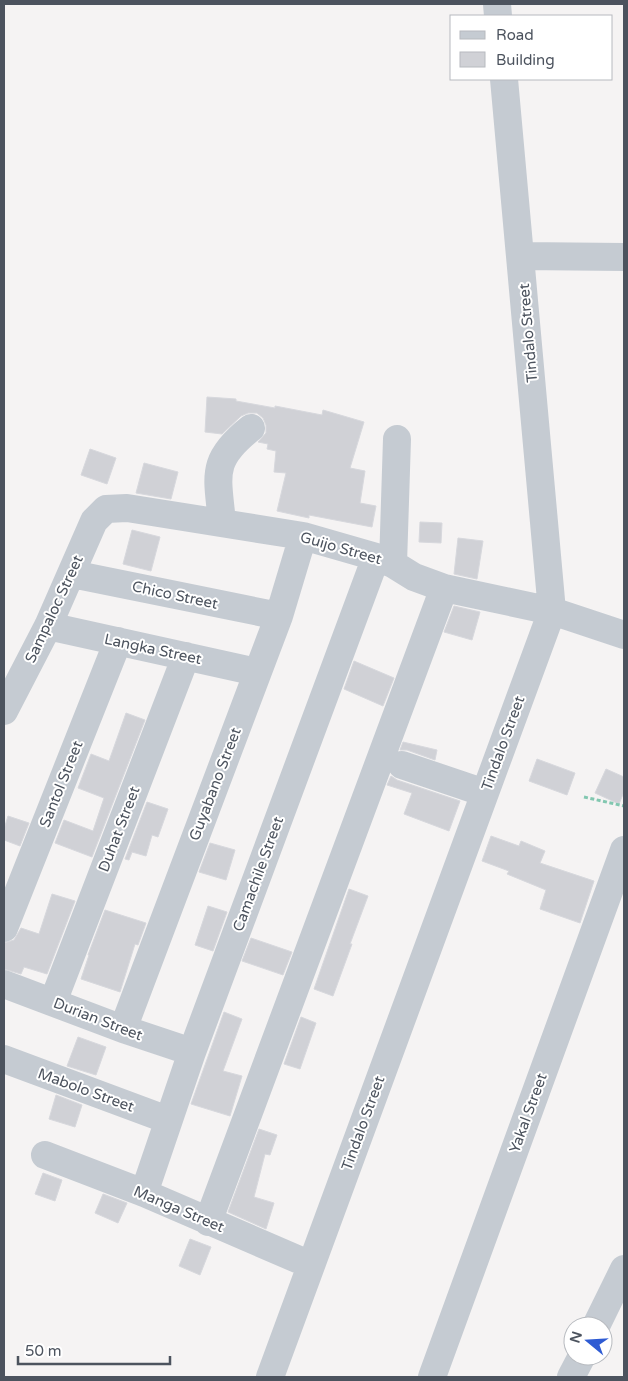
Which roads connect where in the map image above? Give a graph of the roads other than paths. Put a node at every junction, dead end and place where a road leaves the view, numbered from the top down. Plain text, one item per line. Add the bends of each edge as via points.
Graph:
1 (504, 80) edge
2 (521, 256) junction
3 (624, 257) edge
4 (250, 428) dead end
5 (397, 439) dead end
6 (106, 509) joint
7 (222, 523) junction
8 (303, 536) junction
9 (384, 560) junction
10 (72, 574) junction
11 (444, 588) junction
12 (552, 611) junction
13 (279, 616) junction
14 (48, 626) junction
15 (624, 635) edge
16 (118, 641) junction
17 (186, 656) junction
18 (257, 672) junction
19 (4, 712) edge
20 (402, 765) dead end
21 (485, 793) junction
22 (624, 850) edge
23 (4, 928) edge
24 (4, 984) edge
25 (53, 1002) junction
26 (123, 1030) junction
27 (192, 1052) junction
28 (4, 1059) edge
29 (168, 1120) junction
30 (45, 1155) dead end
31 (144, 1193) junction
32 (208, 1222) junction
33 (311, 1265) junction
34 (624, 1269) edge
35 (601, 1316) edge
36 (270, 1377) edge
37 (432, 1377) edge

1 - 2 street, Tindalo Street
2 - 3 street
2 - 12 street, Tindalo Street
4 - 7 street via 222,458 218,474
5 - 9 street, Camachile Street
6 - 7 street, Guijo Street via 127,508
6 - 10 street, Sampaloc Street via 94,521
7 - 8 street, Guijo Street
8 - 9 street, Guijo Street
8 - 13 street, Guyabano Street
9 - 11 street, Guijo Street via 414,577
9 - 27 street, Camachile Street
10 - 13 street, Chico Street
10 - 14 street, Sampaloc Street
11 - 12 street, Guijo Street
11 - 32 street
12 - 15 street, Guijo Street
12 - 21 street, Tindalo Street
13 - 18 street, Guyabano Street
14 - 16 street, Langka Street
14 - 19 street, Sampaloc Street
16 - 17 street, Langka Street
16 - 23 street, Santol Street
17 - 18 street, Langka Street
17 - 25 street, Duhat Street
18 - 26 street, Guyabano Street
20 - 21 street
21 - 33 street, Tindalo Street
22 - 37 street, Yakal Street
24 - 25 street, Durian Street
25 - 26 street, Durian Street
26 - 27 street, Durian Street
27 - 29 street, Camachile Street
28 - 29 street, Mabolo Street
29 - 31 street, Camachile Street
30 - 31 street, Manga Street
31 - 32 street, Manga Street
32 - 33 street, Manga Street
33 - 36 street, Tindalo Street
34 - 35 street

